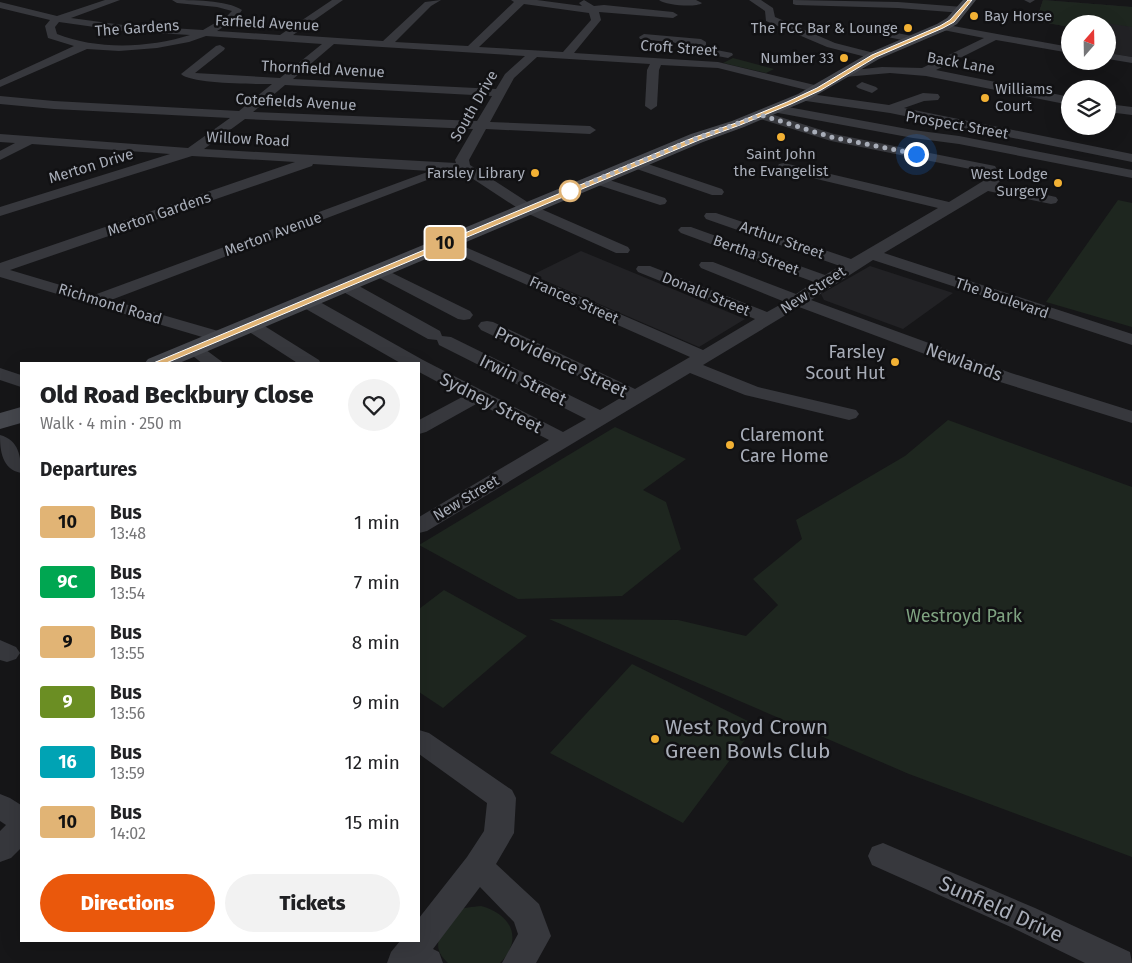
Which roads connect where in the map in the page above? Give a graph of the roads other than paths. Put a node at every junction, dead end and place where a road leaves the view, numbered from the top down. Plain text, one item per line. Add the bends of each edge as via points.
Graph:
1 (4, 0) edge
2 (115, 0) edge
3 (177, 0) edge
4 (338, 0) edge
5 (436, 0) edge
6 (516, 0) edge
7 (581, 0) edge
8 (664, 0) edge
9 (754, 0) edge
10 (0, 1) edge
11 (521, 1) edge
12 (796, 2) dead end
13 (697, 3) edge
14 (969, 3) edge
15 (0, 5) edge
16 (83, 9) junction
17 (590, 10) junction
18 (113, 12) dead end
19 (673, 15) dead end
20 (57, 19) junction
21 (202, 22) dead end
22 (221, 24) junction
23 (942, 27) junction
24 (202, 34) junction
25 (994, 37) junction
26 (282, 38) junction
27 (644, 38) dead end
28 (912, 39) junction
29 (330, 42) junction
30 (385, 45) junction
31 (831, 45) junction
32 (84, 46) junction
33 (220, 48) dead end
34 (1061, 48) edge
35 (470, 50) junction
36 (534, 54) junction
37 (566, 56) junction
38 (874, 56) junction
39 (1116, 57) edge
40 (739, 58) dead end
41 (1132, 60) edge
42 (657, 62) junction
43 (774, 66) dead end
44 (895, 70) junction
45 (930, 73) junction
46 (993, 73) dead end
47 (839, 77) junction
48 (282, 82) junction
49 (0, 84) edge
50 (864, 88) dead end
51 (819, 89) junction
52 (499, 93) junction
53 (803, 97) junction
54 (934, 97) dead end
55 (0, 100) edge
56 (1061, 100) edge
57 (651, 106) dead end
58 (890, 109) junction
59 (1116, 109) edge
60 (769, 112) junction
61 (1132, 112) edge
62 (242, 115) junction
63 (481, 126) junction
64 (590, 130) dead end
65 (0, 138) edge
66 (30, 140) junction
67 (191, 152) junction
68 (0, 156) edge
69 (1132, 158) edge
70 (318, 160) junction
71 (636, 164) junction
72 (457, 167) junction
73 (784, 167) dead end
74 (1132, 174) edge
75 (597, 180) junction
76 (716, 185) dead end
77 (986, 186) junction
78 (1051, 200) dead end
79 (951, 207) junction
80 (527, 208) junction
81 (644, 209) dead end
82 (0, 212) edge
83 (711, 216) dead end
84 (686, 230) dead end
85 (444, 243) junction
86 (622, 250) dead end
87 (872, 254) junction
88 (707, 265) dead end
89 (853, 265) junction
90 (0, 268) edge
91 (644, 269) dead end
92 (378, 271) junction
93 (0, 272) edge
94 (826, 281) junction
95 (344, 285) junction
96 (95, 300) junction
97 (305, 301) junction
98 (798, 301) junction
99 (464, 316) dead end
100 (769, 319) junction
101 (250, 324) junction
102 (486, 326) dead end
103 (219, 336) junction
104 (1132, 340) edge
105 (192, 348) junction
106 (696, 361) junction
107 (160, 362) edge
108 (213, 362) edge
109 (309, 362) edge
110 (412, 362) edge
111 (420, 367) edge
112 (0, 374) edge
113 (20, 381) edge
114 (477, 396) junction
115 (636, 397) junction
116 (849, 414) dead end
117 (20, 415) edge
118 (1132, 417) edge
119 (600, 418) junction
120 (0, 421) edge
121 (420, 426) edge
122 (564, 440) junction
123 (0, 441) edge
124 (20, 466) edge
125 (420, 525) edge
126 (420, 741) edge
127 (0, 806) edge
128 (20, 819) edge
129 (20, 831) edge
130 (0, 849) edge
131 (882, 856) dead end
132 (478, 866) junction
133 (414, 960) edge
134 (518, 963) edge
135 (1118, 963) edge

1 - 10 street
2 - 16 street, The Gardens
3 - 22 street, The Gardens via 218,4 237,10 236,15
4 - 26 street
5 - 30 street
6 - 11 street
7 - 17 street
8 - 13 street
9 - 31 street via 770,10 770,19
11 - 17 street
11 - 35 street
12 - 14 street
14 - 23 main road
15 - 20 street, Farfield Avenue
16 - 18 street
16 - 20 street, The Gardens
17 - 19 street via 604,8
17 - 37 street via 596,14 596,20
20 - 24 street, Farfield Avenue
20 - 32 street, The Gardens via 50,26 52,36
21 - 22 street
22 - 24 street, The Gardens
23 - 25 street
23 - 28 main road
24 - 26 street, Farfield Avenue
24 - 32 street, The Gardens via 157,45
25 - 34 street
25 - 45 street
26 - 29 street, Farfield Avenue
27 - 40 street via 701,42 700,50
28 - 31 street via 857,31
28 - 38 main road
29 - 30 street, Farfield Avenue
29 - 48 street
30 - 35 street, Farfield Avenue
31 - 38 street
32 - 49 street
33 - 48 street, Thornfield Avenue via 187,74
35 - 36 street, Farfield Avenue
36 - 37 street, Croft Street
36 - 52 street, South Drive via 509,76
37 - 42 street, Croft Street
38 - 47 main road
39 - 41 street
42 - 51 street, Croft Street via 718,65
42 - 57 street via 653,70
43 - 47 street, Back Lane
44 - 45 street, Back Lane
44 - 47 street, Back Lane
44 - 50 street
45 - 46 street via 974,69
45 - 56 street, Back Lane via 960,76
47 - 51 main road
48 - 52 street, Thornfield Avenue
48 - 62 street
51 - 53 main road
52 - 63 street, South Drive
53 - 58 street
53 - 60 main road
54 - 58 street via 923,97
55 - 62 street, Cotefields Avenue
58 - 69 street
59 - 61 street
60 - 71 main road
60 - 74 street, Prospect Street via 959,140
60 - 77 street via 831,137 990,169 995,179
62 - 63 street, Cotefields Avenue
62 - 67 street
63 - 64 street, Cotefields Avenue
63 - 72 street, South Drive
65 - 66 street, Willow Road
66 - 67 street, Willow Road
66 - 68 street
67 - 70 street, Willow Road
67 - 82 street, Merton Drive
70 - 72 street, Willow Road
70 - 90 street, Merton Gardens
71 - 75 main road
71 - 76 street via 700,186
72 - 80 street, South Drive
72 - 96 street, Merton Avenue
73 - 79 street
75 - 80 main road
75 - 81 street via 666,198
77 - 78 street
77 - 79 street, New Street
79 - 87 street, New Street
80 - 85 main road
80 - 86 street, South Drive
83 - 89 street, Arthur Street
84 - 94 street, Bertha Street
85 - 92 main road
85 - 106 street, Frances Street
87 - 89 street, New Street
87 - 104 street, The Boulevard
88 - 98 street, Newlands
89 - 94 street, New Street
91 - 100 street, Donald Street
92 - 95 main road
92 - 99 street
93 - 96 street, Richmond Road
94 - 98 street, New Street
95 - 97 main road
95 - 119 street, Irwin Street via 440,338
96 - 103 street, Richmond Road
97 - 101 main road
97 - 110 street, Sydney Street
98 - 100 street, New Street
98 - 118 street, Newlands via 1004,377
100 - 106 street, New Street
101 - 103 main road
101 - 109 street
102 - 115 street, Providence Street
103 - 105 main road
105 - 107 main road
105 - 108 street
106 - 115 street, New Street
106 - 116 street, Frances Street via 752,391
111 - 114 street, Sydney Street
112 - 113 street
114 - 121 street
114 - 122 street, Sydney Street
115 - 119 street, New Street
117 - 120 main road
119 - 122 street, New Street
122 - 125 street, New Street
123 - 124 street
126 - 132 street via 502,798 499,833
127 - 128 street
129 - 130 street
131 - 135 street, Sunfield Drive
132 - 133 street
132 - 134 street via 528,914 535,936

